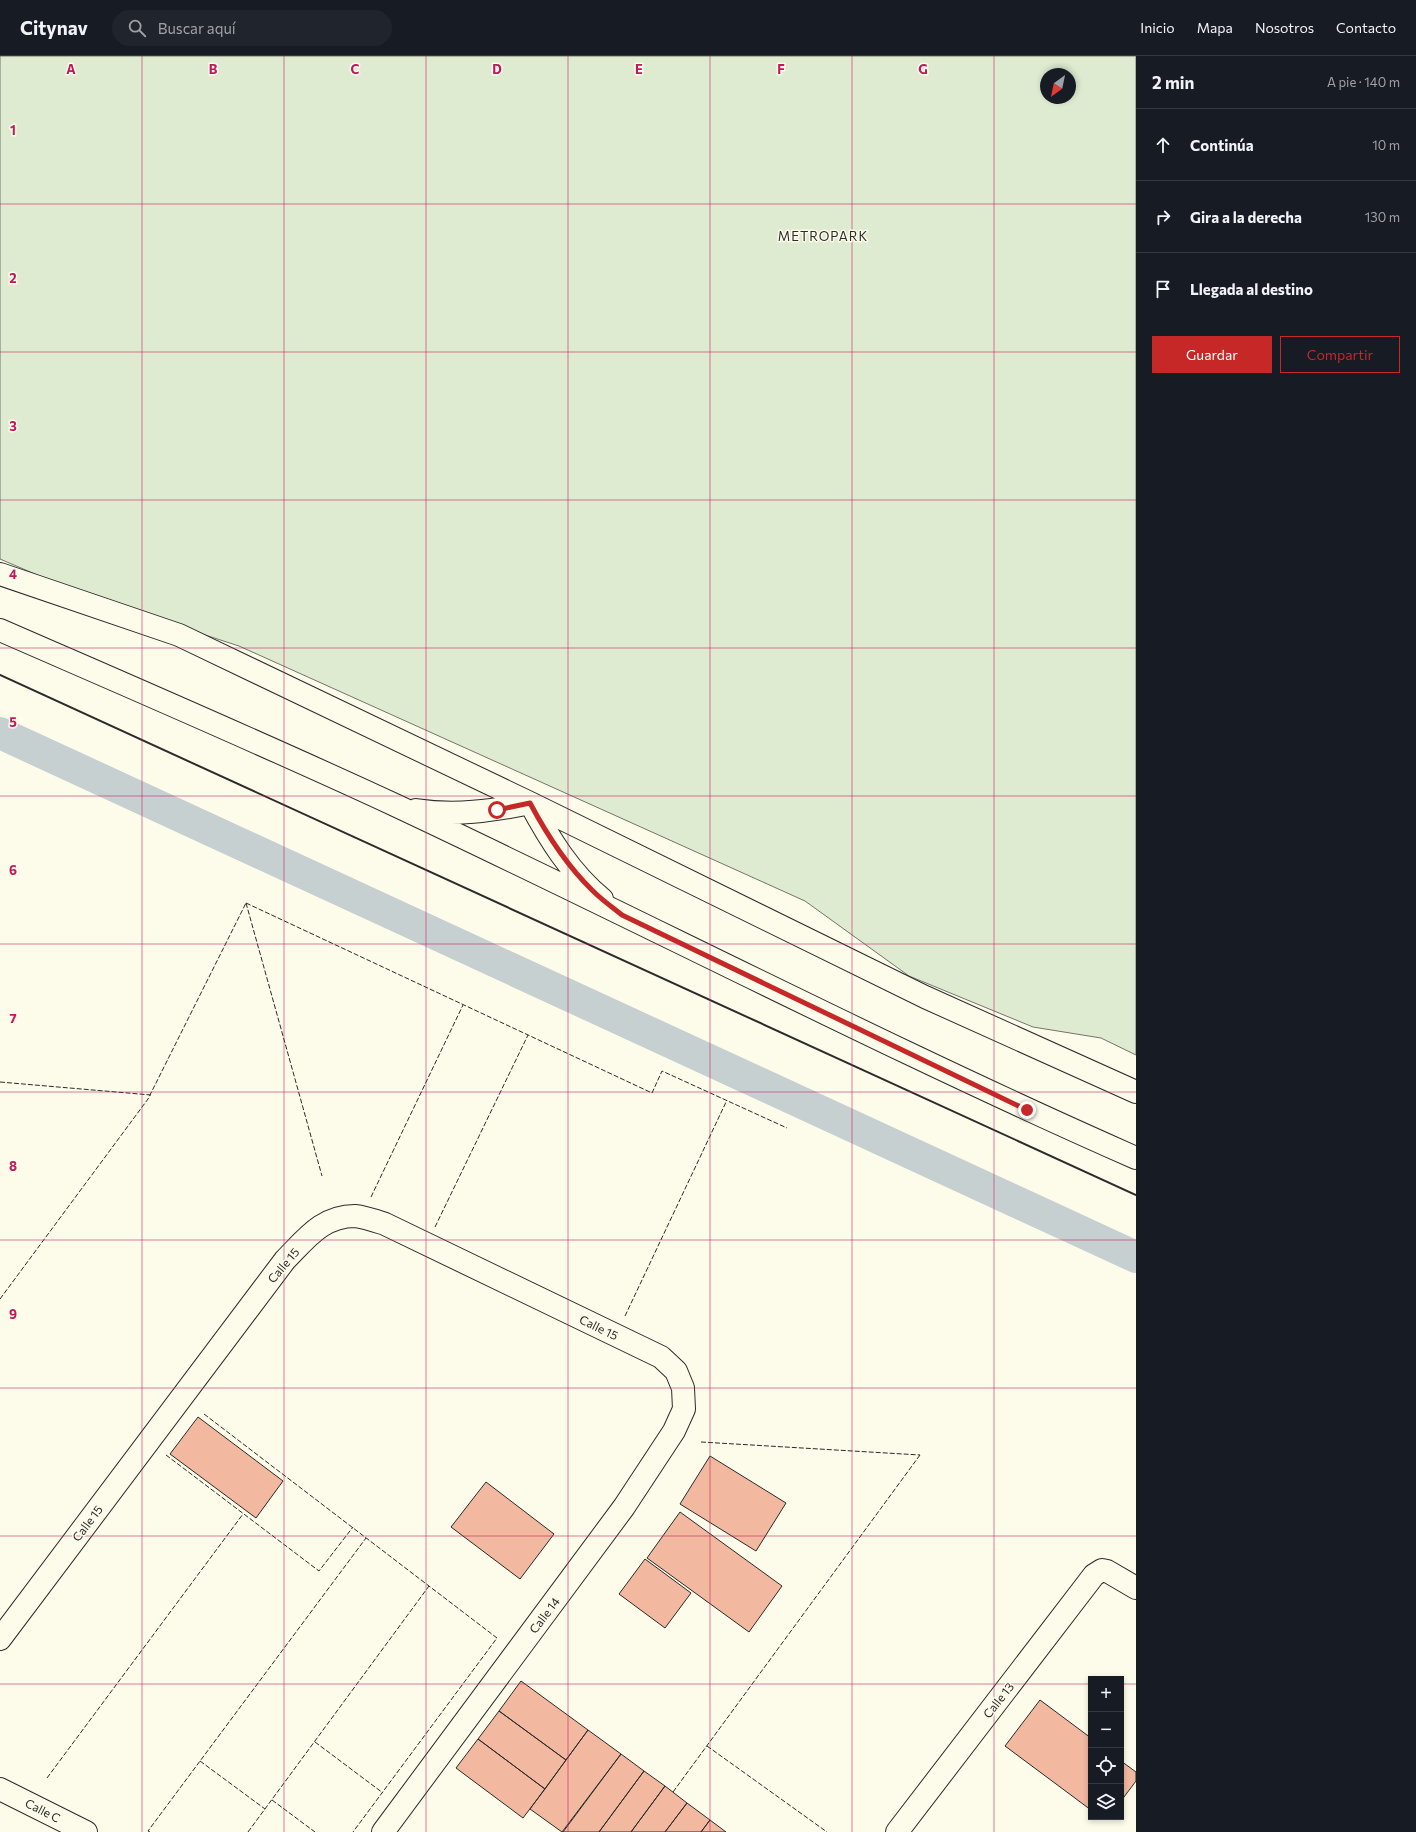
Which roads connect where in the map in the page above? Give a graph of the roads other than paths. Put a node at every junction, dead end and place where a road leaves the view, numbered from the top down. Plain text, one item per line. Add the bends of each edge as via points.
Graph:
1 (0, 574) edge
2 (0, 630) edge
3 (530, 803) junction
4 (398, 807) junction
5 (622, 915) junction
6 (1136, 1092) edge
7 (1136, 1158) edge
8 (684, 1388) joint
9 (1136, 1588) edge
10 (0, 1639) edge
11 (0, 1789) edge
12 (86, 1832) edge
13 (383, 1832) edge
14 (897, 1832) edge

1 - 3 street via 179,634
2 - 4 street via 235,732
3 - 4 street via 464,813
3 - 5 street via 547,835 568,865 593,892
3 - 6 street via 925,997
4 - 5 street
5 - 7 street via 1027,1110
8 - 10 street, Calle 15 via 676,1371 661,1357 385,1224 356,1216 335,1218 316,1228 285,1260
8 - 13 street, Calle 14 via 684,1409 674,1431 624,1507
9 - 14 street, Calle 13 via 1102,1570 1094,1575
11 - 12 street, Calle C

